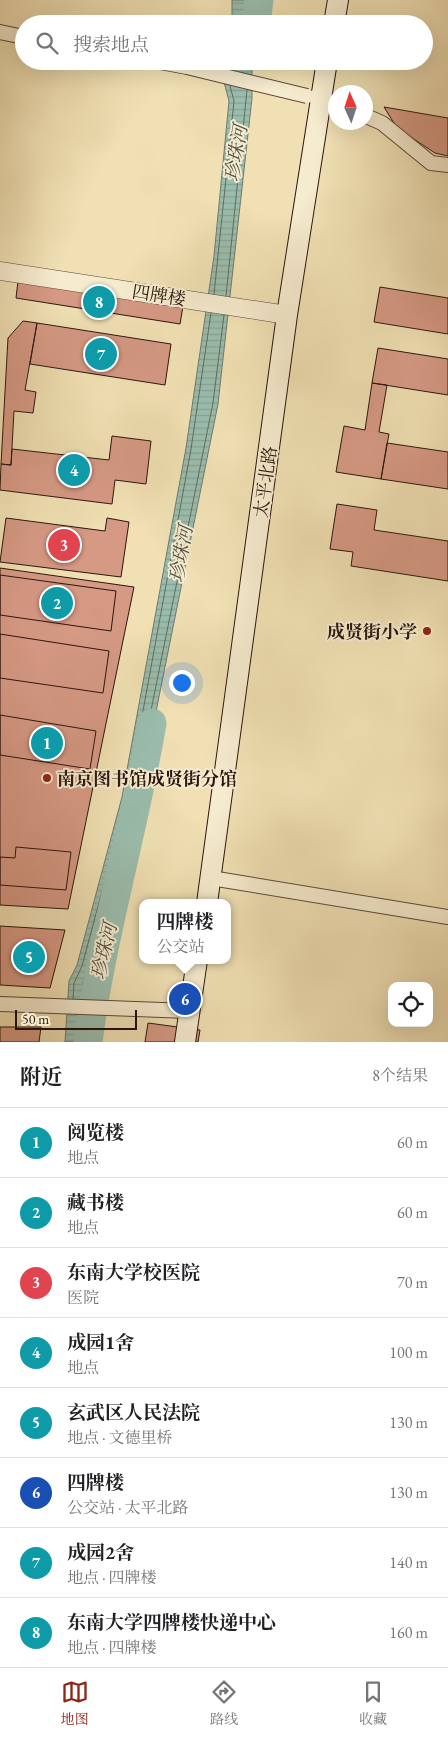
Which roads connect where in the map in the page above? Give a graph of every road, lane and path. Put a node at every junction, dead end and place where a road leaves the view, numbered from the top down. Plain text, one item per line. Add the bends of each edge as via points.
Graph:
1 (338, 0) edge
2 (336, 15) edge
3 (0, 32) edge
4 (15, 35) edge
5 (199, 70) edge
6 (326, 70) edge
7 (321, 100) edge
8 (373, 119) edge
9 (448, 165) edge
10 (0, 271) edge
11 (287, 315) junction
12 (211, 878) junction
13 (208, 899) edge
14 (448, 916) edge
15 (196, 964) edge
16 (0, 1004) edge
17 (189, 1011) junction
18 (185, 1042) edge

1 - 2 main road
3 - 4 street
5 - 7 street, bridge
6 - 7 main road, 太平北路
7 - 11 main road, 太平北路
8 - 9 street via 431,163
10 - 11 street, 四牌楼
11 - 12 main road, 太平北路
12 - 13 main road, 太平北路
12 - 14 street
15 - 17 main road
16 - 17 street
17 - 18 main road

